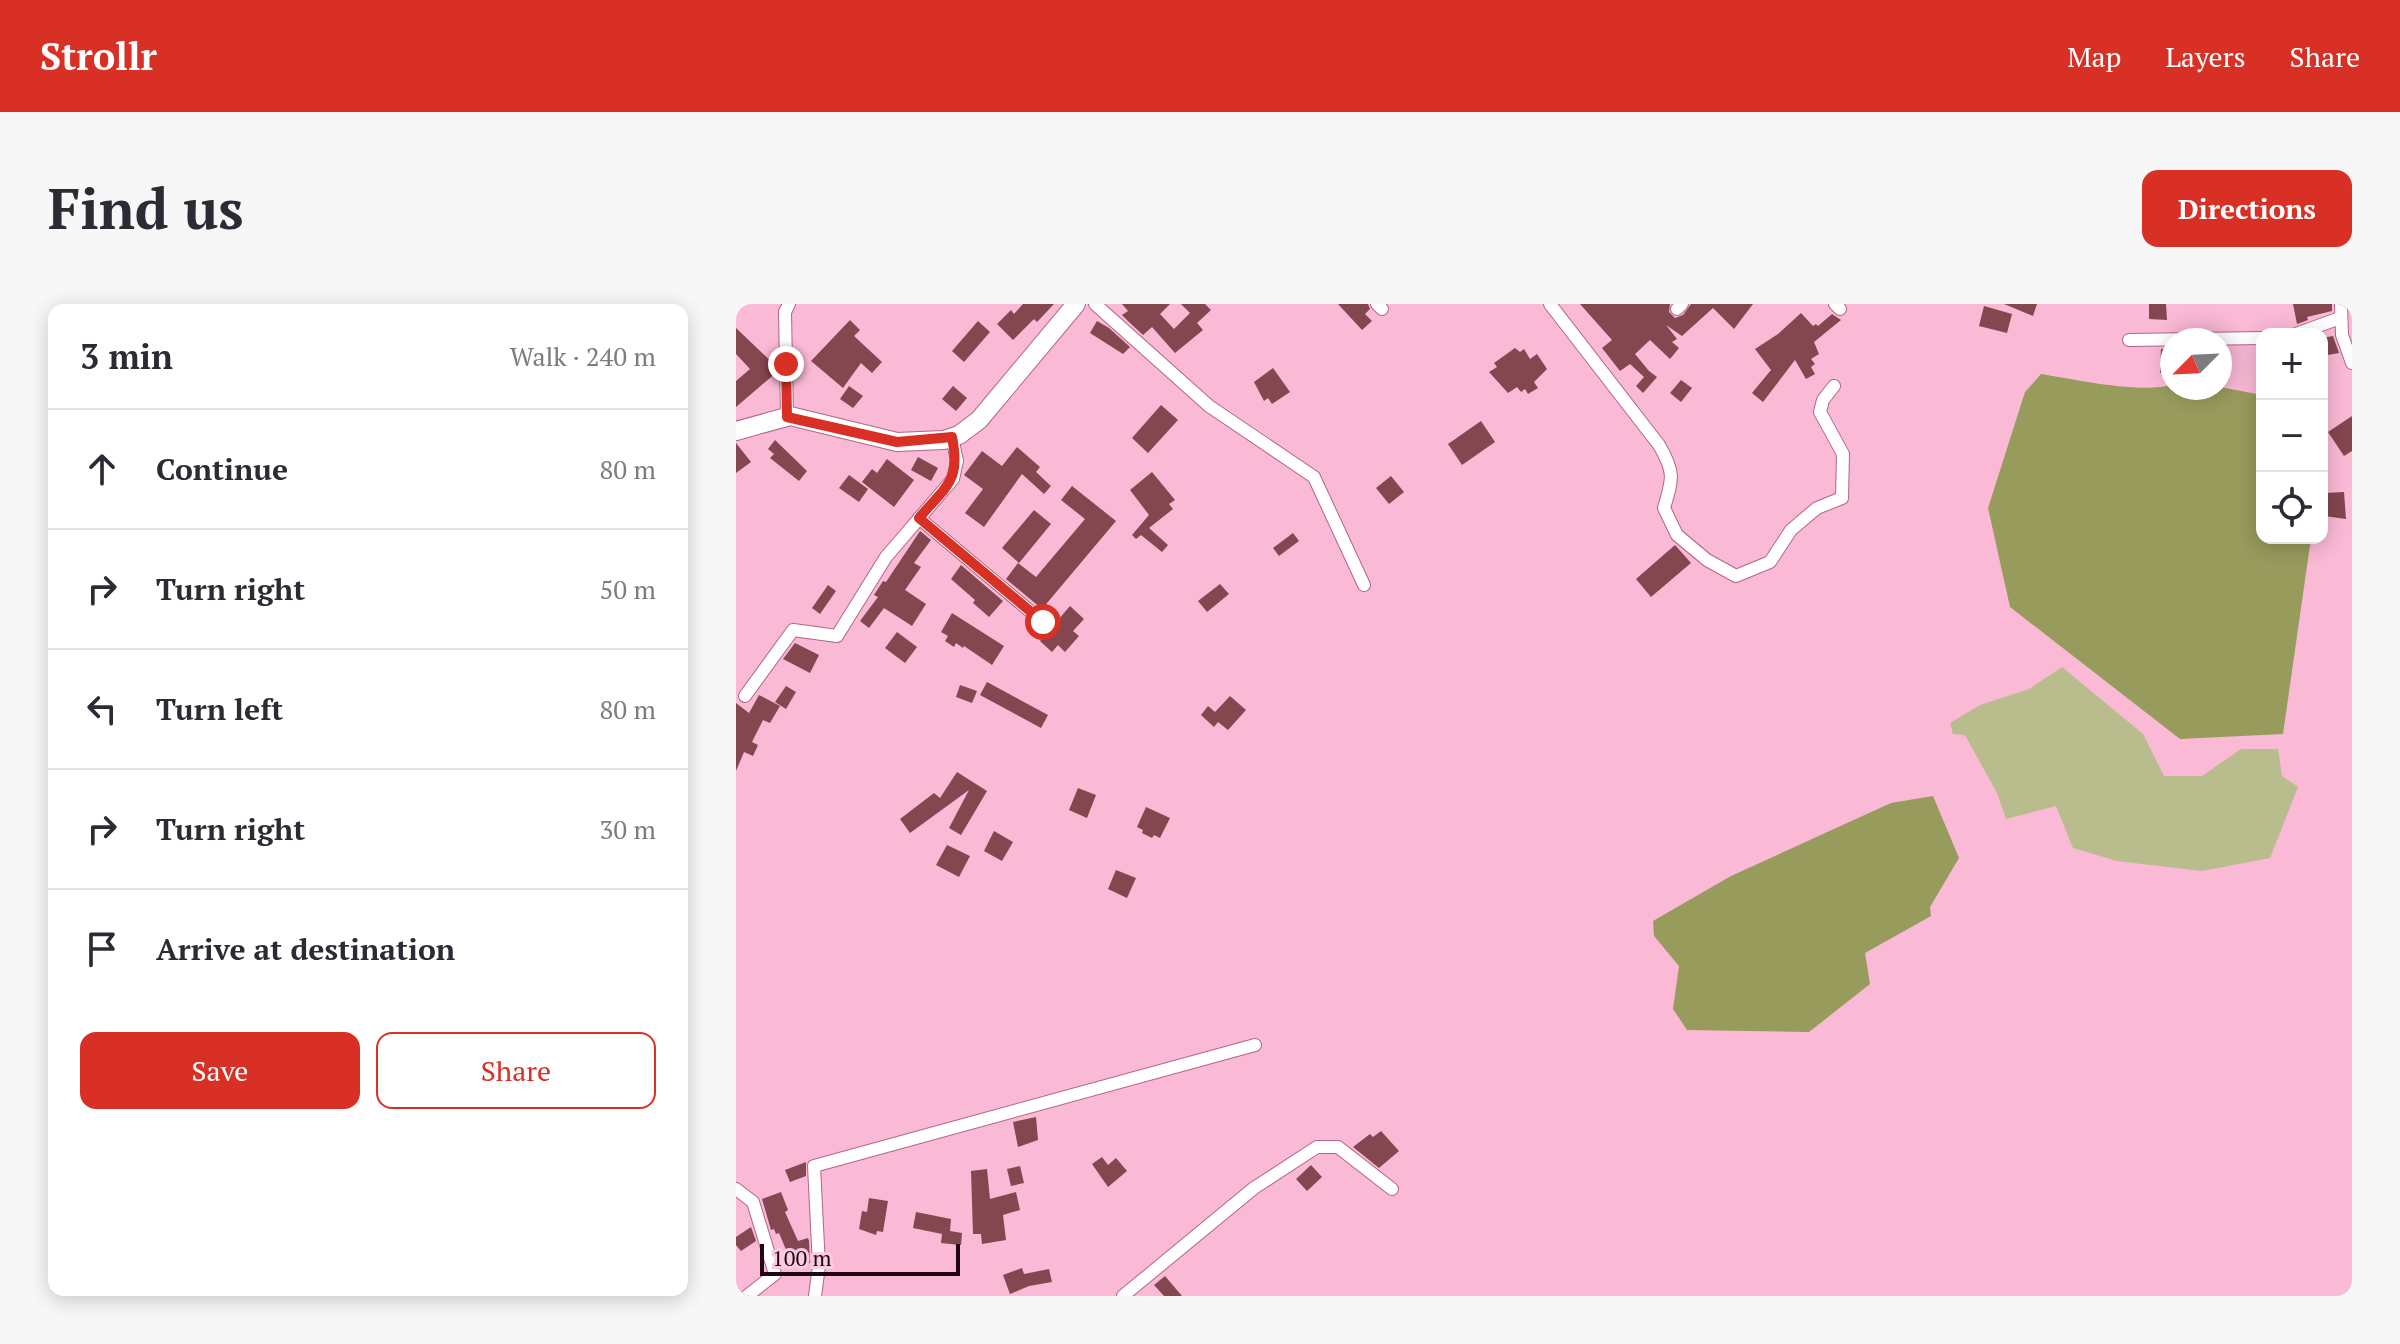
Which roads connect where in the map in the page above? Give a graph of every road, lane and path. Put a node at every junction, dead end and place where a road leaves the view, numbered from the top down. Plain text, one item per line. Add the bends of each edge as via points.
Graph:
1 (789, 304) edge
2 (1076, 304) edge
3 (1095, 304) edge
4 (1550, 304) edge
5 (2341, 311) edge
6 (2308, 328) edge
7 (2256, 338) edge
8 (2129, 340) dead end
9 (2352, 363) edge
10 (1834, 386) dead end
11 (787, 417) junction
12 (736, 431) edge
13 (952, 437) junction
14 (919, 518) junction
15 (1364, 585) dead end
16 (1043, 622) dead end
17 (745, 696) dead end
18 (1255, 1045) dead end
19 (736, 1189) edge
20 (1392, 1189) dead end
21 (747, 1296) edge
22 (815, 1296) edge
23 (1123, 1296) edge

1 - 11 street
2 - 13 street via 979,420
3 - 15 street via 1209,406 1314,477
4 - 10 street via 1670,464 1673,477 1664,508 1677,535 1736,576 1770,562 1791,530 1817,508 1842,498 1843,454 1820,412
5 - 6 street
5 - 9 street
7 - 8 street
11 - 12 street
11 - 13 street via 897,442
13 - 14 street via 957,461 953,479
14 - 16 street
14 - 17 street via 886,557 837,636 793,630
18 - 22 street via 814,1166 819,1266
19 - 21 street via 753,1202 775,1274
20 - 23 street via 1338,1147 1317,1147 1254,1188

